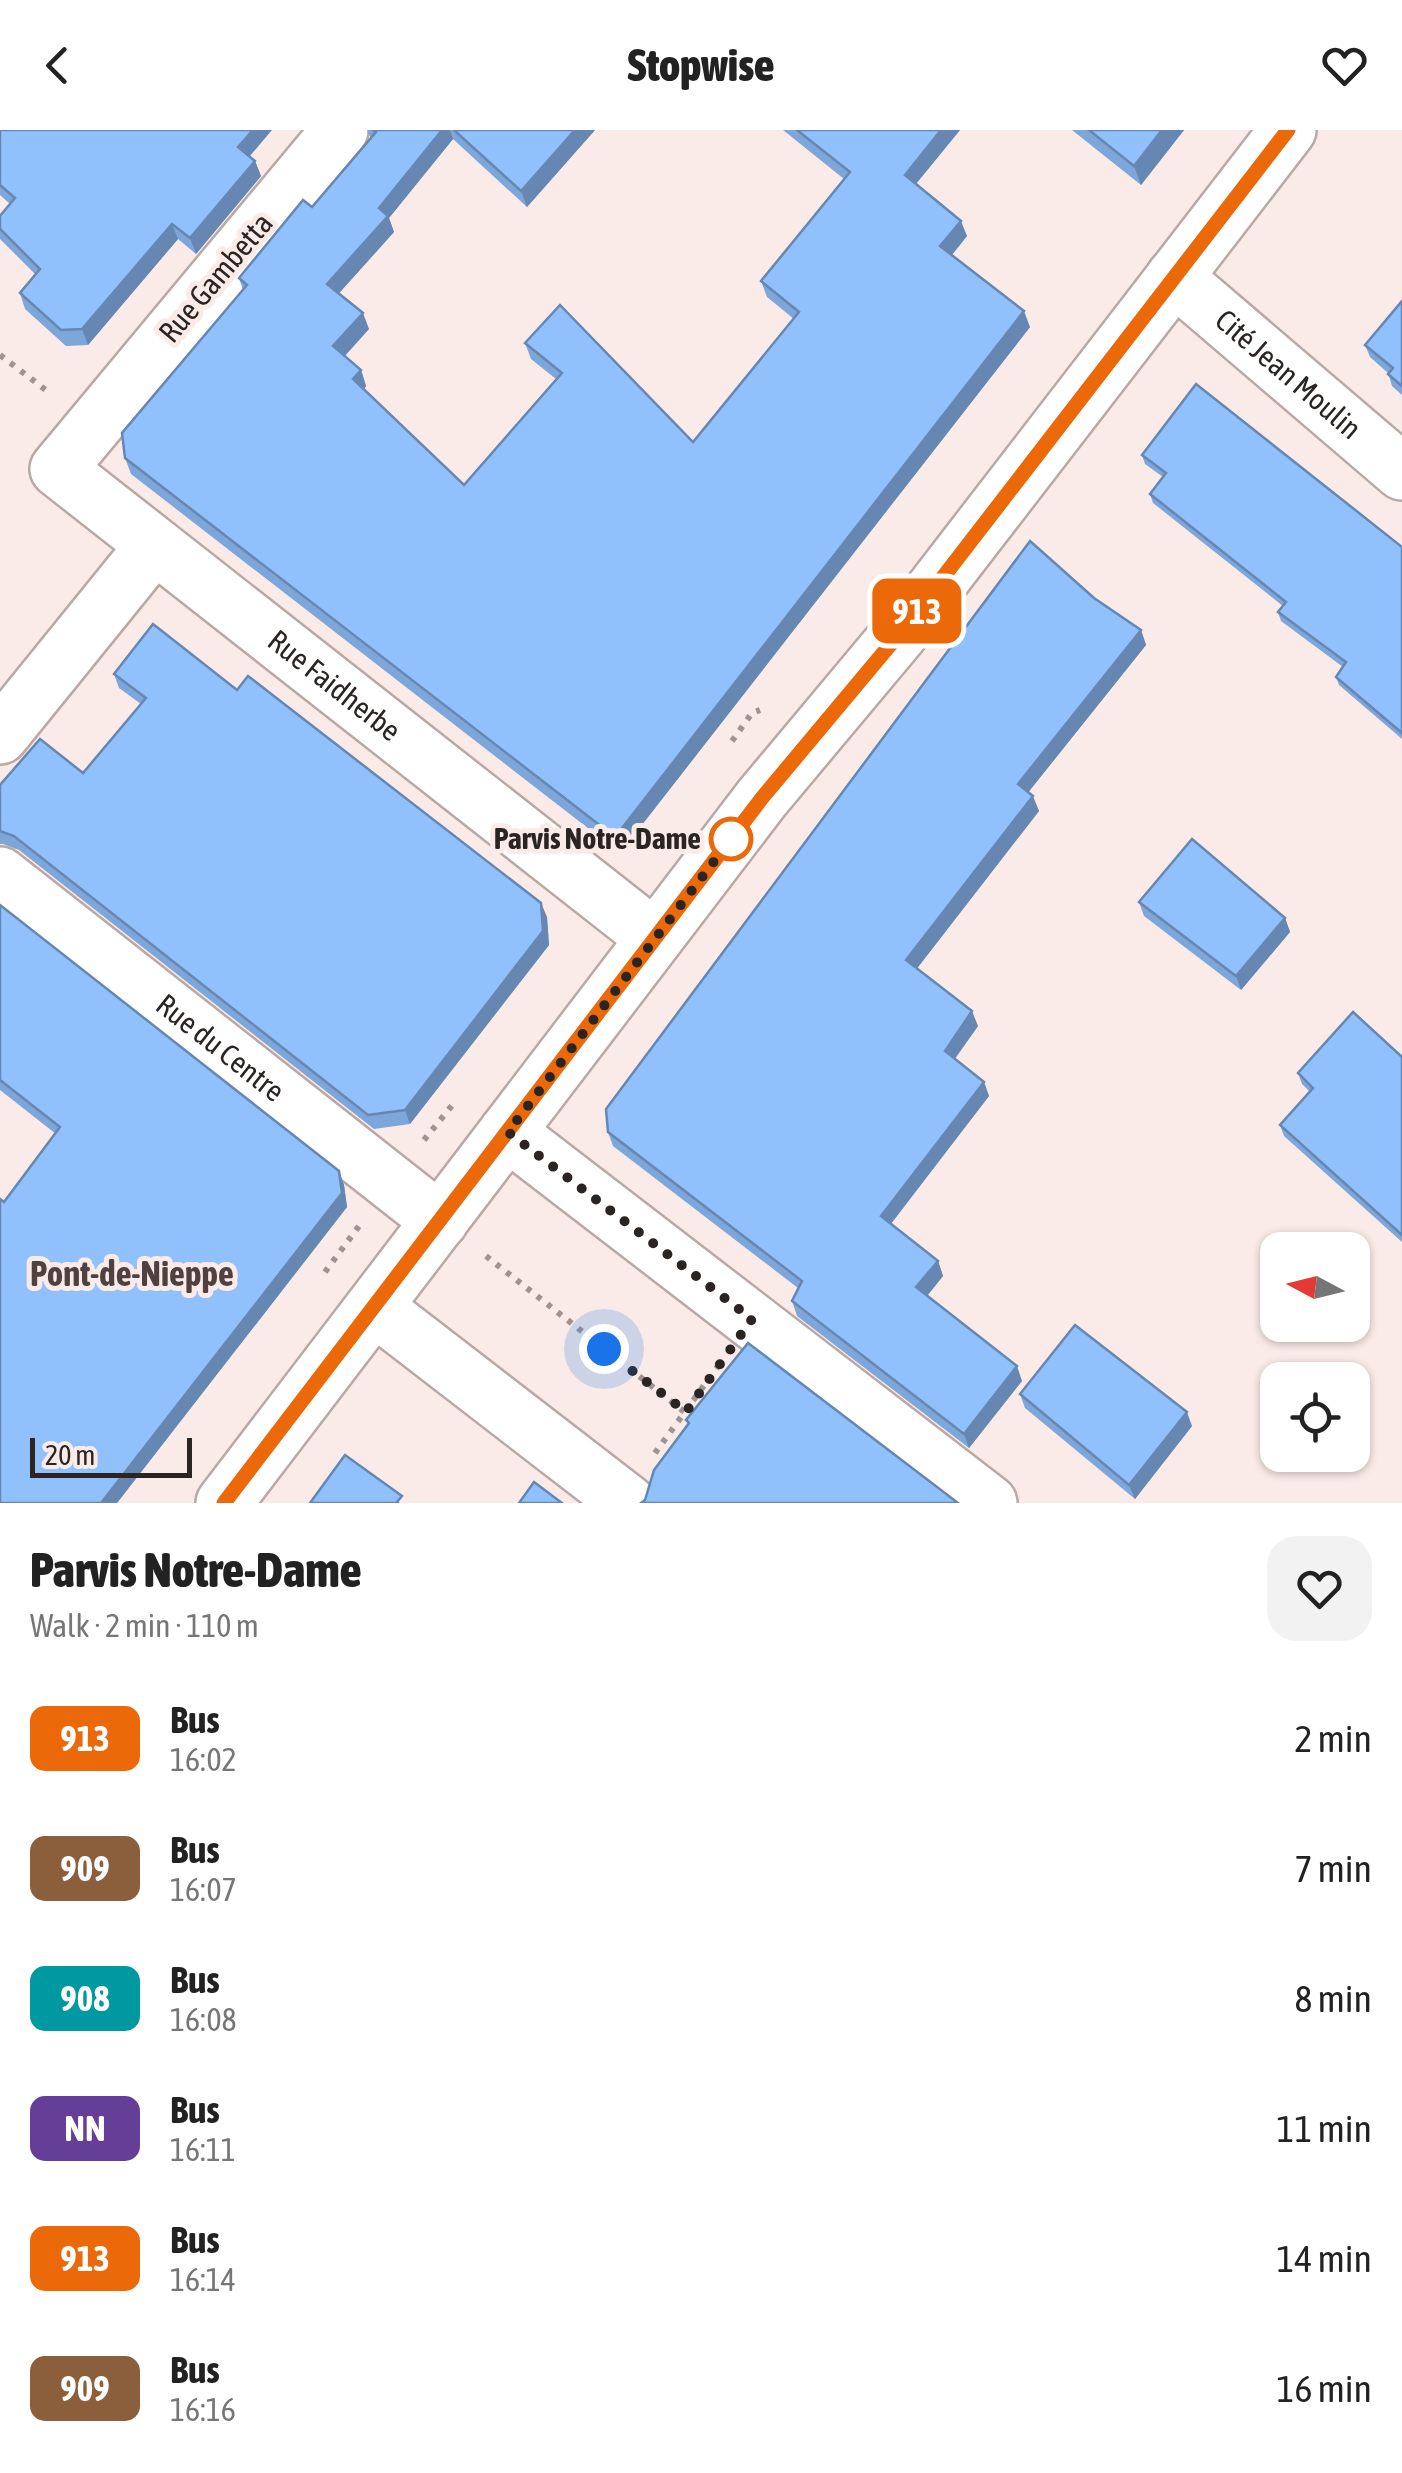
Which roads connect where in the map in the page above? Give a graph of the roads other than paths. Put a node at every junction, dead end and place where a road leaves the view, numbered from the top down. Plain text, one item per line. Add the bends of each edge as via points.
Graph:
1 (340, 130) edge
2 (1288, 130) edge
3 (1174, 277) junction
4 (93, 426) joint
5 (1402, 472) edge
6 (153, 548) junction
7 (0, 736) edge
8 (0, 875) edge
9 (655, 938) junction
10 (508, 1132) junction
11 (440, 1221) junction
12 (374, 1307) junction
13 (624, 1500) edge
14 (224, 1503) edge
15 (989, 1503) edge

1 - 4 street, Rue Gambetta
2 - 3 street
3 - 5 street, Cité Jean Moulin
3 - 9 street
4 - 6 street, Rue Faidherbe via 58,469
6 - 7 street
6 - 9 street, Rue Faidherbe
8 - 11 street, Rue du Centre
9 - 10 street
10 - 11 street
10 - 15 street
11 - 12 street
12 - 13 street
12 - 14 street

